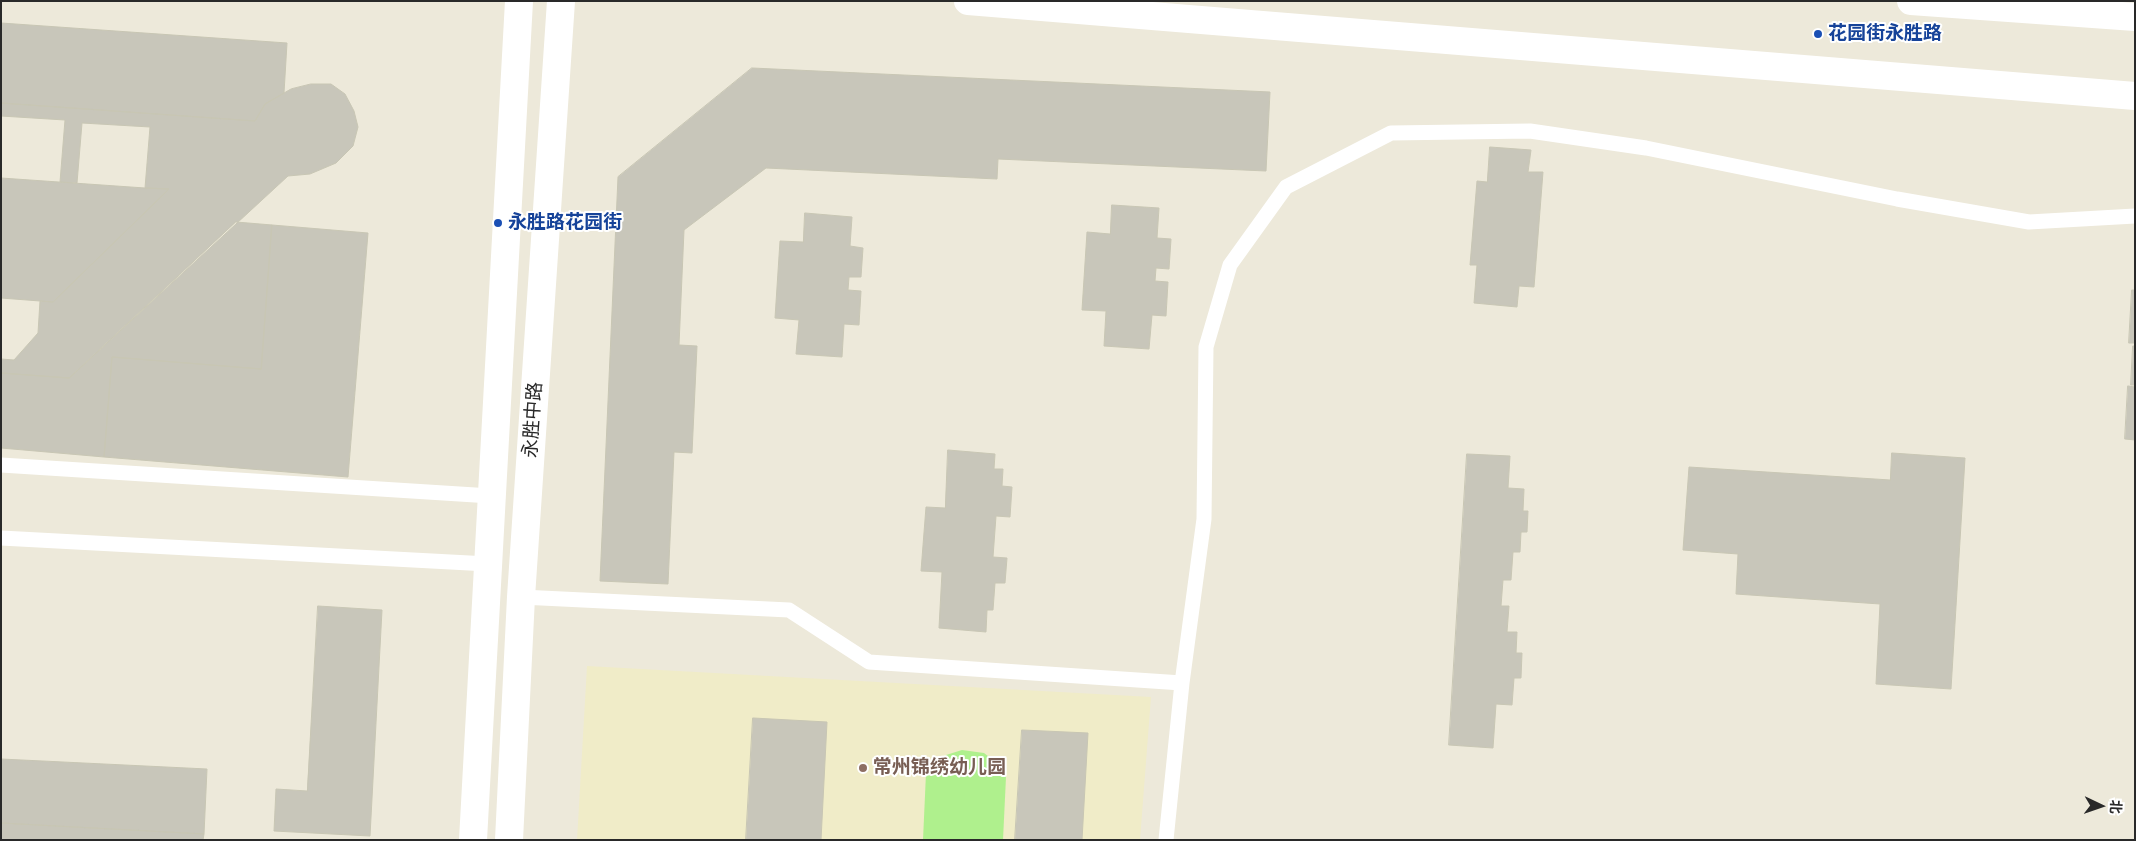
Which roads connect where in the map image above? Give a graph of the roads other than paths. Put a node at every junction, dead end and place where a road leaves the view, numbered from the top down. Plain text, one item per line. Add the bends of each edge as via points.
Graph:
1 (519, 1) edge
2 (562, 1) edge
3 (968, 1) edge
4 (1911, 1) edge
5 (2135, 18) edge
6 (2135, 96) edge
7 (2135, 216) edge
8 (1, 465) edge
9 (491, 496) junction
10 (1, 538) edge
11 (488, 564) junction
12 (521, 597) junction
13 (1182, 683) junction
14 (473, 840) edge
15 (509, 840) edge
16 (1166, 840) edge

1 - 9 street, 永胜中路
2 - 12 street, 永胜中路
3 - 6 street
4 - 5 street
7 - 13 lane via 2029,222 1897,200 1646,148 1530,131 1391,133 1286,187 1230,266 1206,347 1204,519
8 - 9 lane
9 - 11 street, 永胜中路
10 - 11 lane
11 - 14 street, 永胜中路
12 - 13 lane via 789,610 868,662
12 - 15 street, 永胜中路
13 - 16 lane

